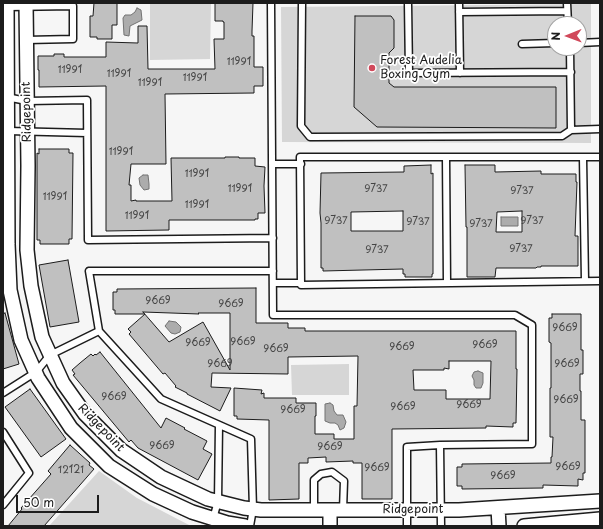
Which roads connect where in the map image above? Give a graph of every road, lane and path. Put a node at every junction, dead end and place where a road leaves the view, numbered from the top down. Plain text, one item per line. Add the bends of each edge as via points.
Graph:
1 (271, 3) edge
2 (302, 3) edge
3 (408, 3) edge
4 (459, 3) edge
5 (567, 3) edge
6 (26, 5) edge
7 (6, 6) edge
8 (567, 11) junction
9 (459, 12) junction
10 (567, 16) edge
11 (5, 33) edge
12 (26, 40) junction
13 (600, 42) edge
14 (547, 43) edge
15 (587, 43) edge
16 (522, 44) dead end
17 (570, 56) edge
18 (571, 72) junction
19 (460, 73) junction
20 (6, 97) edge
21 (27, 101) junction
22 (600, 129) edge
23 (571, 130) junction
24 (8, 131) junction
25 (27, 132) junction
26 (87, 133) junction
27 (446, 157) junction
28 (600, 157) edge
29 (583, 158) junction
30 (272, 164) junction
31 (300, 164) junction
32 (273, 238) junction
33 (273, 271) junction
34 (585, 281) junction
35 (600, 281) edge
36 (273, 283) junction
37 (301, 283) junction
38 (447, 283) junction
39 (99, 331) junction
40 (50, 355) junction
41 (36, 372) junction
42 (3, 393) edge
43 (219, 424) junction
44 (3, 432) edge
45 (440, 446) junction
46 (600, 501) edge
47 (218, 502) junction
48 (3, 505) edge
49 (498, 508) junction
50 (253, 509) junction
51 (314, 510) junction
52 (336, 510) junction
53 (407, 510) junction
54 (441, 510) junction
55 (213, 519) junction
56 (600, 519) edge
57 (245, 526) edge
58 (250, 526) edge
59 (330, 526) edge
60 (407, 526) edge
61 (441, 526) edge
62 (499, 526) edge
63 (524, 526) edge

1 - 30 lane
2 - 23 lane via 301,126 310,137 562,136
3 - 19 lane via 409,73
4 - 9 lane
5 - 8 lane
6 - 7 lane
6 - 12 street, Ridgepoint
6 - 12 lane via 73,6 73,39
7 - 11 street, Ridgepoint
8 - 9 lane
8 - 10 lane
9 - 19 lane
11 - 20 street, Ridgepoint
12 - 21 street, Ridgepoint
13 - 15 lane
14 - 16 lane
17 - 18 lane
18 - 19 lane
18 - 23 lane
20 - 21 lane
20 - 24 street, Ridgepoint
21 - 25 street, Ridgepoint
21 - 26 lane via 87,100
22 - 23 lane
24 - 25 lane
24 - 41 street, Ridgepoint via 10,290 21,340
25 - 26 lane
25 - 40 street, Ridgepoint via 27,250 34,301 42,337
26 - 32 lane via 88,240
27 - 29 lane
27 - 31 lane via 300,157
27 - 38 lane
28 - 29 lane
29 - 34 lane
30 - 31 lane
30 - 32 lane
31 - 37 lane
32 - 33 lane
33 - 36 lane
33 - 39 lane via 88,271
34 - 35 lane
34 - 38 lane
36 - 37 lane
36 - 45 lane via 273,315 515,315 532,325 532,444
37 - 38 lane
39 - 40 lane
39 - 43 lane via 161,398
40 - 41 lane
40 - 47 street, Ridgepoint via 62,383 85,414 121,450 161,477
41 - 42 lane
41 - 55 street, Ridgepoint via 71,428 109,466 153,494
43 - 47 lane
43 - 50 lane via 251,439
44 - 48 lane via 29,473
45 - 53 lane via 407,446
45 - 54 lane
46 - 49 street, Ridgepoint
47 - 50 street, Ridgepoint
47 - 55 lane
49 - 54 street, Ridgepoint
49 - 62 street
50 - 51 street, Ridgepoint
50 - 58 lane
51 - 52 street, Ridgepoint
51 - 52 lane via 314,480 321,474 332,472 344,481
52 - 53 street, Ridgepoint
52 - 59 street
53 - 54 street, Ridgepoint
53 - 60 lane
54 - 61 lane
55 - 57 street, Ridgepoint
56 - 63 street

